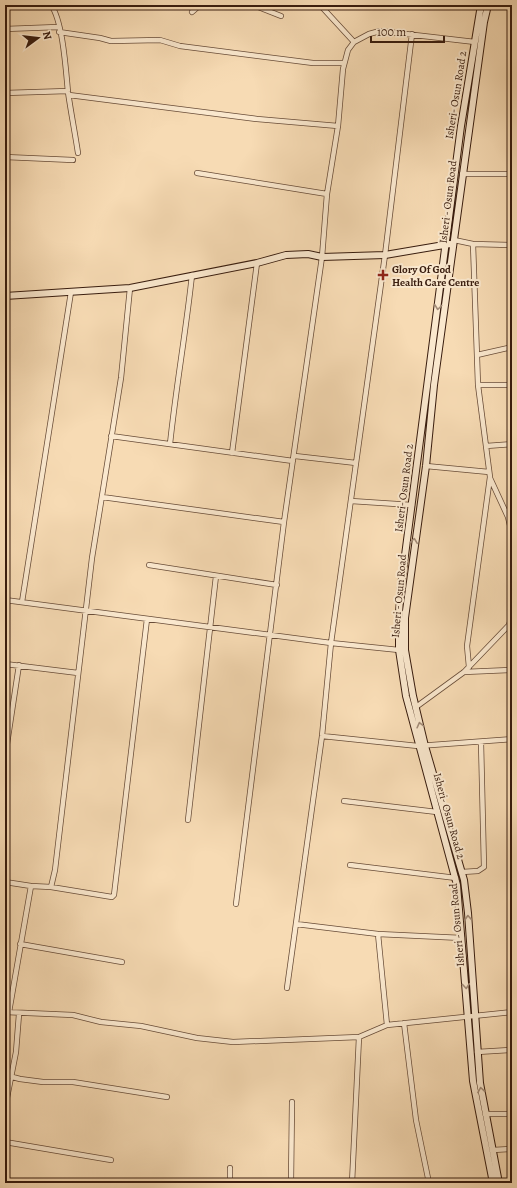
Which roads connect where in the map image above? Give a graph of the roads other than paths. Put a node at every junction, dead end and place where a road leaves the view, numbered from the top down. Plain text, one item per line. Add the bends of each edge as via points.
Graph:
1 (51, 5) edge
2 (200, 5) edge
3 (253, 5) edge
4 (320, 5) edge
5 (486, 5) edge
6 (192, 12) dead end
7 (281, 16) dead end
8 (5, 29) edge
9 (59, 30) junction
10 (412, 34) junction
11 (354, 42) junction
12 (475, 42) junction
13 (344, 64) junction
14 (5, 93) edge
15 (68, 93) junction
16 (338, 126) junction
17 (78, 153) dead end
18 (5, 157) edge
19 (74, 160) dead end
20 (197, 173) dead end
21 (462, 174) junction
22 (512, 174) edge
23 (327, 194) junction
24 (451, 243) junction
25 (473, 244) junction
26 (512, 244) edge
27 (385, 255) junction
28 (322, 257) junction
29 (257, 263) junction
30 (192, 275) junction
31 (130, 288) junction
32 (71, 292) junction
33 (6, 296) edge
34 (5, 309) edge
35 (512, 347) edge
36 (477, 355) junction
37 (478, 385) junction
38 (512, 385) edge
39 (111, 436) junction
40 (170, 444) junction
41 (512, 444) edge
42 (486, 446) junction
43 (232, 453) junction
44 (295, 456) junction
45 (293, 461) junction
46 (356, 463) junction
47 (426, 466) junction
48 (490, 475) junction
49 (102, 497) junction
50 (351, 500) junction
51 (412, 506) junction
52 (510, 517) edge
53 (284, 522) junction
54 (512, 534) edge
55 (148, 565) dead end
56 (216, 576) junction
57 (277, 585) junction
58 (5, 600) edge
59 (22, 602) junction
60 (85, 611) junction
61 (512, 616) edge
62 (147, 619) junction
63 (210, 627) junction
64 (271, 636) junction
65 (331, 643) junction
66 (399, 650) junction
67 (5, 664) edge
68 (19, 666) junction
69 (469, 667) junction
70 (512, 670) edge
71 (464, 672) junction
72 (78, 673) junction
73 (416, 707) junction
74 (322, 736) junction
75 (512, 739) edge
76 (481, 742) junction
77 (418, 746) junction
78 (425, 746) junction
79 (5, 757) edge
80 (344, 801) dead end
81 (437, 812) junction
82 (188, 820) dead end
83 (350, 865) dead end
84 (462, 872) junction
85 (456, 878) junction
86 (5, 882) edge
87 (31, 886) junction
88 (51, 887) junction
89 (236, 904) dead end
90 (296, 924) junction
91 (378, 934) junction
92 (462, 938) junction
93 (20, 944) junction
94 (122, 962) dead end
95 (287, 988) dead end
96 (7, 1012) edge
97 (512, 1012) edge
98 (19, 1014) junction
99 (471, 1015) junction
100 (404, 1023) junction
101 (387, 1025) junction
102 (359, 1037) junction
103 (512, 1050) edge
104 (477, 1052) junction
105 (5, 1075) edge
106 (12, 1076) junction
107 (167, 1097) dead end
108 (292, 1102) dead end
109 (5, 1108) edge
110 (485, 1114) junction
111 (512, 1114) edge
112 (5, 1142) edge
113 (512, 1149) edge
114 (493, 1150) junction
115 (111, 1160) dead end
116 (230, 1168) dead end
117 (230, 1183) edge
118 (291, 1183) edge
119 (352, 1183) edge
120 (427, 1183) edge
121 (493, 1183) edge
122 (499, 1183) edge

1 - 9 street
2 - 6 street
3 - 7 street
4 - 11 street
5 - 12 main road, Isheri- Osun Road 2
5 - 21 main road, Isheri - Osun Road
8 - 9 street
9 - 13 street via 111,41 160,40 180,46 313,63
9 - 15 street via 66,63
10 - 11 street via 380,31
10 - 12 street
10 - 27 street
11 - 13 street via 348,50
12 - 24 main road, Isheri- Osun Road 2 via 461,126
13 - 16 street
14 - 15 street
15 - 16 street via 257,119
15 - 17 street
16 - 23 street
18 - 19 street
20 - 23 street
21 - 22 street
21 - 24 main road, Isheri - Osun Road
23 - 28 street
24 - 25 street
24 - 27 main road
24 - 47 main road, Isheri - Osun Road
24 -> 51 main road, Isheri- Osun Road 2
25 - 26 street
25 - 36 street
27 - 28 main road
27 - 46 street
28 - 29 main road via 308,254 286,255
28 - 44 street
29 - 30 main road
29 - 43 street
30 - 31 main road
30 - 40 street
31 - 32 main road via 85,289
31 - 39 street via 121,378
32 - 33 main road
32 - 59 street
33 - 34 street
35 - 36 street
36 - 37 street
37 - 38 street
37 - 42 street
39 - 40 street
39 - 49 street
40 - 43 street
41 - 42 street
42 - 48 street
43 - 45 street
44 - 45 street
44 - 46 street
45 - 53 street
46 - 50 street
47 - 48 street
73 -> 47 main road, Isheri - Osun Road via 405,650 405,618
48 - 52 street
48 - 69 street via 467,646
49 - 53 street
49 - 60 street
50 - 51 street
50 - 65 street
51 - 66 main road, Isheri- Osun Road 2 via 401,586
52 - 54 street
53 - 57 street
55 - 56 street
56 - 57 street
56 - 63 street
57 - 64 street
58 - 59 street
59 - 60 street
60 - 62 street
60 - 72 street
61 - 69 street via 509,625
62 - 63 street
62 - 88 street via 114,895 112,897
63 - 64 street
63 - 82 street
64 - 65 street
64 - 89 street
65 - 66 street
65 - 74 street
66 - 77 main road, Isheri- Osun Road 2 via 406,696
67 - 68 street
68 - 72 street
68 - 79 street
69 - 71 street
70 - 71 street
71 - 73 street
72 - 88 street
78 -> 73 main road, Isheri - Osun Road
74 - 77 street
74 - 90 street
75 - 76 street
76 - 78 street
76 - 84 street via 484,867 478,871
77 - 78 street
77 - 81 main road, Isheri- Osun Road 2
78 - 84 main road, Isheri - Osun Road
80 - 81 street
81 - 85 main road, Isheri- Osun Road 2
83 - 85 street
99 -> 84 main road, Isheri - Osun Road via 468,912
85 - 92 main road, Isheri- Osun Road 2
86 - 87 street
87 - 88 street
87 - 93 street
90 - 91 street
90 - 95 street
91 - 92 street
91 - 101 street
92 -> 99 main road, Isheri- Osun Road 2
93 - 94 street
93 - 96 street
96 - 98 street
97 - 99 street
98 - 102 street via 73,1015 101,1022 141,1026 197,1038 233,1042
98 - 106 street
99 - 100 street
99 - 104 main road, Isheri - Osun Road
99 - 121 main road, Isheri- Osun Road 2 via 473,1081
100 - 101 street
100 - 120 street
101 - 102 street
102 - 119 street
103 - 104 street
110 -> 104 main road, Isheri - Osun Road
105 - 106 street
106 - 107 street via 43,1082 73,1082
106 - 109 street
108 - 118 street
110 - 111 street
110 - 114 main road, Isheri - Osun Road
112 - 115 street
113 - 114 street
114 - 122 main road, Isheri - Osun Road
116 - 117 street

